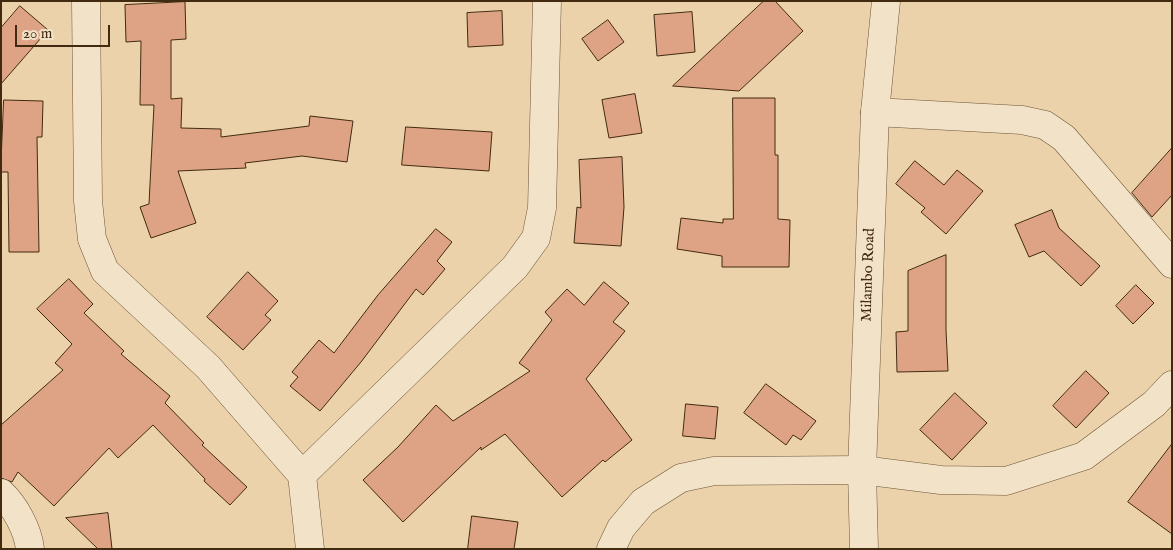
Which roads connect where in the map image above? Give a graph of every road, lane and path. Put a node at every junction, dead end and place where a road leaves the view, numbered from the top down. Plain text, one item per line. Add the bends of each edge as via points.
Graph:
1 (86, 1) edge
2 (547, 1) edge
3 (886, 1) edge
4 (875, 112) junction
5 (1172, 264) edge
6 (1172, 385) edge
7 (862, 470) junction
8 (302, 475) junction
9 (1, 493) edge
10 (30, 549) edge
11 (310, 549) edge
12 (611, 549) edge
13 (864, 549) edge

1 - 8 street via 88,200 92,240 105,271 208,367
2 - 8 street via 542,208 536,238 515,267
3 - 4 street, Milambo Road
4 - 5 street via 1022,120 1045,125 1064,138
4 - 7 street, Milambo Road
6 - 7 street via 1154,404 1084,456 1006,481 941,480
7 - 12 street via 714,471 681,478 643,502 621,528
7 - 13 street, Milambo Road
8 - 11 street
9 - 10 street via 29,538

